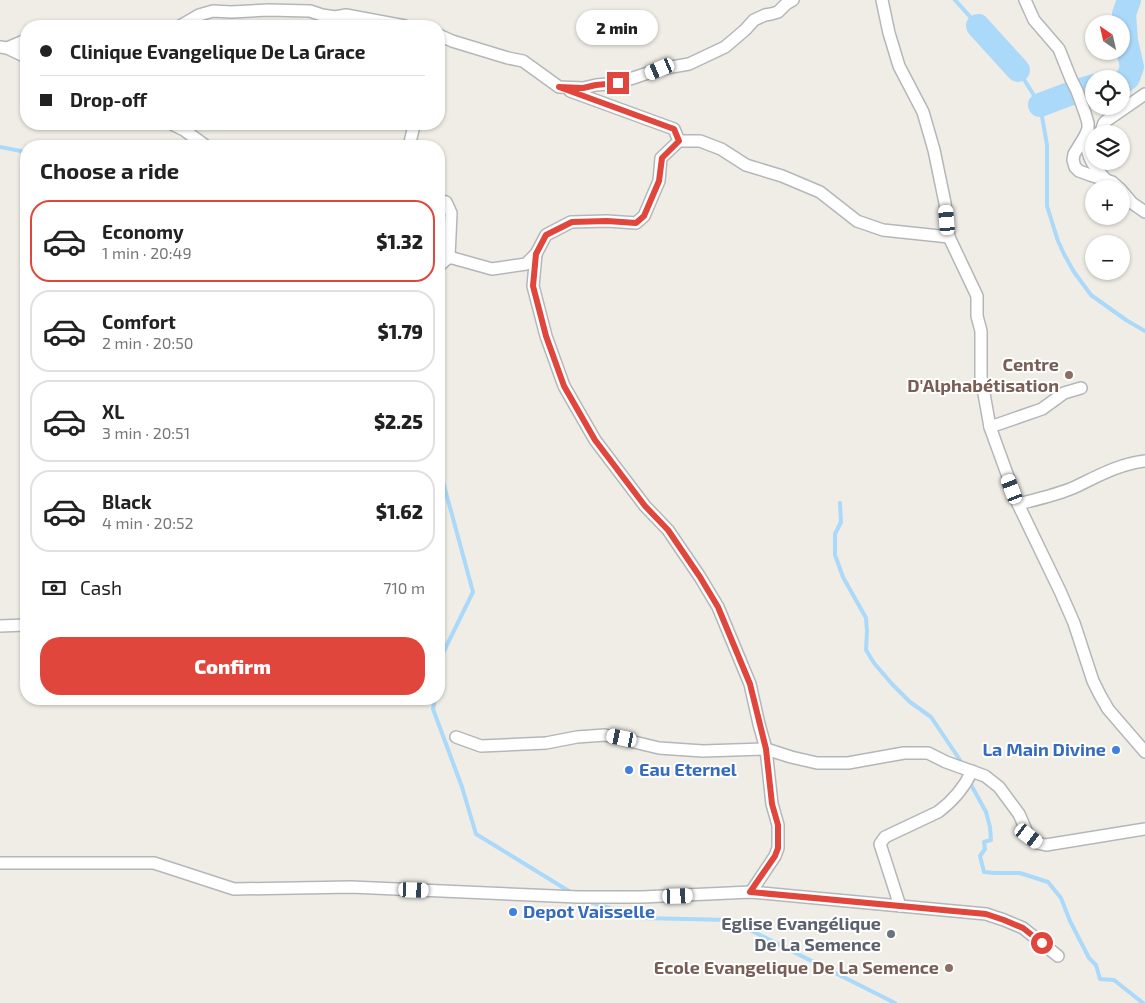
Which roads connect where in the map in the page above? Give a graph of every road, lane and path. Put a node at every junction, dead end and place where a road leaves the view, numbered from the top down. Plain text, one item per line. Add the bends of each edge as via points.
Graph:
1 (793, 0) edge
2 (882, 0) edge
3 (1025, 0) edge
4 (346, 15) junction
5 (190, 20) edge
6 (351, 20) edge
7 (373, 20) edge
8 (445, 38) edge
9 (20, 42) edge
10 (4, 47) edge
11 (20, 55) edge
12 (559, 87) junction
13 (1145, 94) edge
14 (1087, 125) edge
15 (1103, 125) edge
16 (184, 130) edge
17 (198, 140) edge
18 (679, 141) junction
19 (1085, 147) edge
20 (1097, 170) edge
21 (1106, 180) joint
22 (1130, 200) edge
23 (445, 202) edge
24 (1145, 212) edge
25 (949, 237) junction
26 (536, 254) junction
27 (449, 257) junction
28 (445, 261) edge
29 (1080, 388) dead end
30 (990, 427) junction
31 (1145, 461) edge
32 (1018, 504) junction
33 (20, 625) edge
34 (0, 626) edge
35 (456, 737) dead end
36 (766, 749) junction
37 (1145, 752) edge
38 (971, 774) junction
39 (1145, 829) edge
40 (0, 863) edge
41 (750, 892) junction
42 (900, 906) junction
43 (1058, 956) dead end

1 - 12 street via 778,12 754,20 724,46 689,64 660,69 618,83 583,88
2 - 25 street via 899,66 922,112 934,150 946,203
3 - 14 street via 1034,20 1059,49
4 - 5 street via 335,17 293,10 213,11
4 - 6 street
4 - 7 street
8 - 12 street via 523,61
9 - 10 street
10 - 11 street
12 - 18 street via 674,129
13 - 15 street
16 - 17 street
18 - 25 street via 700,141 746,165 820,192 857,221 883,230
18 - 26 street via 662,158 659,181 644,216 636,223 572,222 546,235
19 - 21 street via 1074,154 1075,167
20 - 21 street
22 - 24 street
23 - 27 street via 451,213
25 - 30 street via 977,296 981,377
26 - 27 street via 526,264 492,269
26 - 36 street via 533,286 564,386 595,440 645,506 668,530 713,600 750,684
27 - 28 street
29 - 30 street via 1064,393 1042,409
30 - 32 street
31 - 32 street via 1110,470 1050,496
32 - 37 street via 1074,623 1100,695
33 - 34 street
35 - 36 street via 481,746 546,743 605,735 659,748 703,751
36 - 38 street via 817,764 928,753
36 - 41 street via 772,804 778,825 778,848
38 - 39 street via 985,776 999,787 1029,836 1037,843 1046,845
38 - 42 street via 963,788 938,812 892,833 880,844
40 - 41 street via 154,863 234,889 351,887 578,897
41 - 42 street
42 - 43 street via 986,914 1023,928

